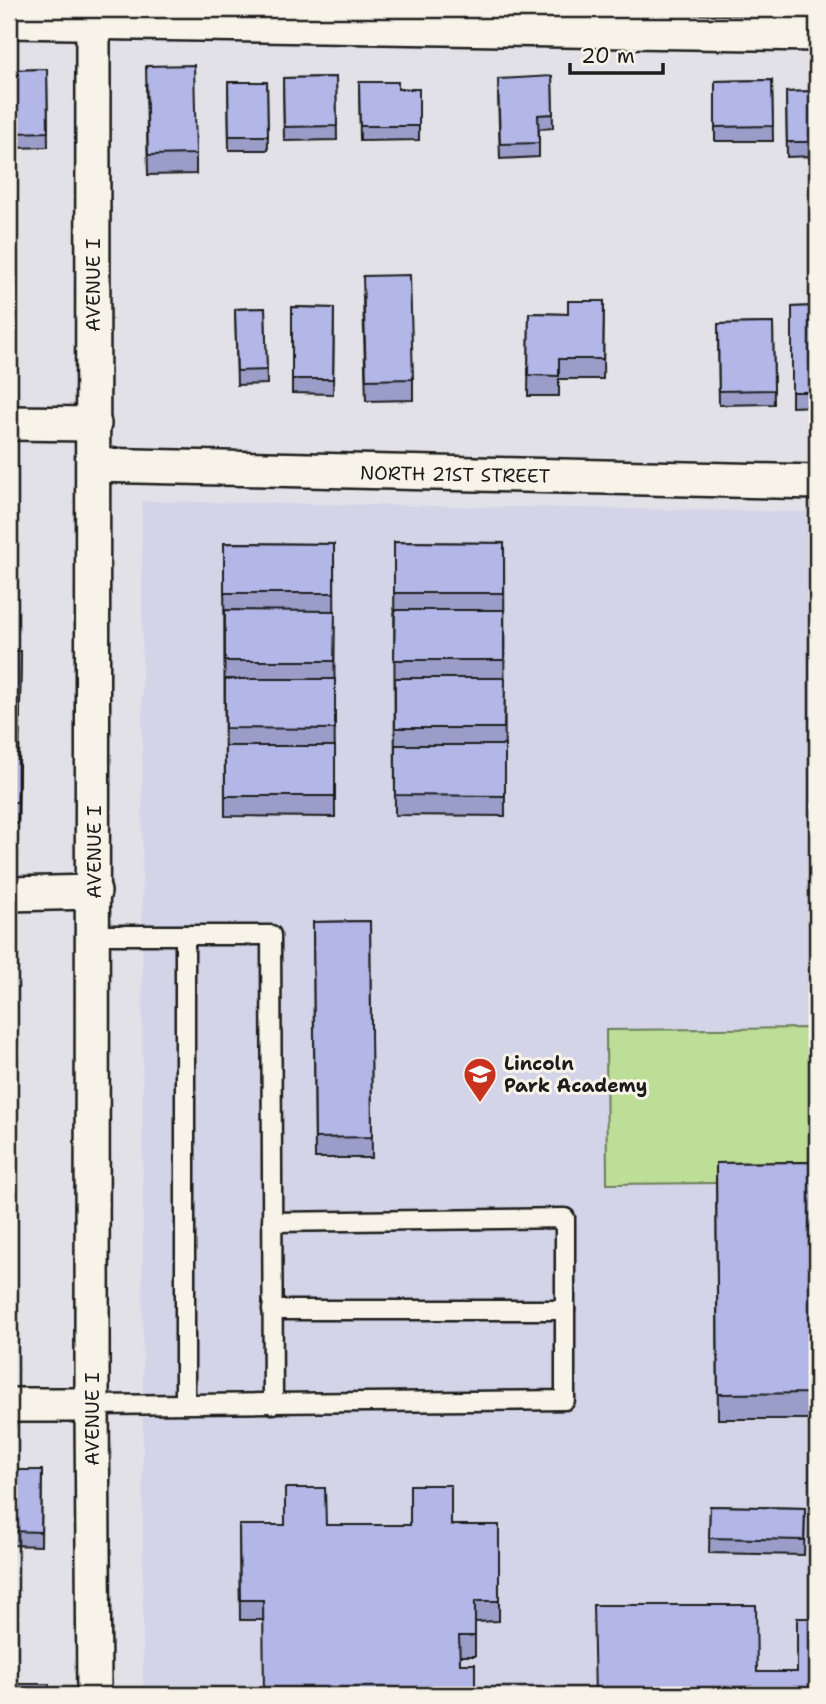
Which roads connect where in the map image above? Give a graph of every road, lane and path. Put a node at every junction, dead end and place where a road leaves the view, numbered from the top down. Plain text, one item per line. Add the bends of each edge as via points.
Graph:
1 (93, 15) edge
2 (9, 21) edge
3 (817, 34) edge
4 (9, 423) edge
5 (94, 424) junction
6 (94, 465) junction
7 (817, 482) edge
8 (94, 892) junction
9 (9, 894) edge
10 (94, 934) junction
11 (185, 935) junction
12 (272, 1222) junction
13 (272, 1310) junction
14 (565, 1310) junction
15 (185, 1404) junction
16 (273, 1404) junction
17 (9, 1405) edge
18 (92, 1405) junction
19 (94, 1695) edge

1 - 2 street
1 - 3 street
1 - 5 street, AVENUE I
4 - 5 street
5 - 6 street, AVENUE I
6 - 7 street, NORTH 21ST STREET
6 - 8 street, AVENUE I
8 - 9 street
8 - 10 street, AVENUE I
10 - 11 lane
10 - 18 street, AVENUE I
11 - 12 lane via 271,935
11 - 15 lane
12 - 13 lane
12 - 14 lane via 565,1218
13 - 14 lane
13 - 16 lane
14 - 16 lane via 565,1400
15 - 16 lane
15 - 18 lane
17 - 18 street
18 - 19 street, AVENUE I

